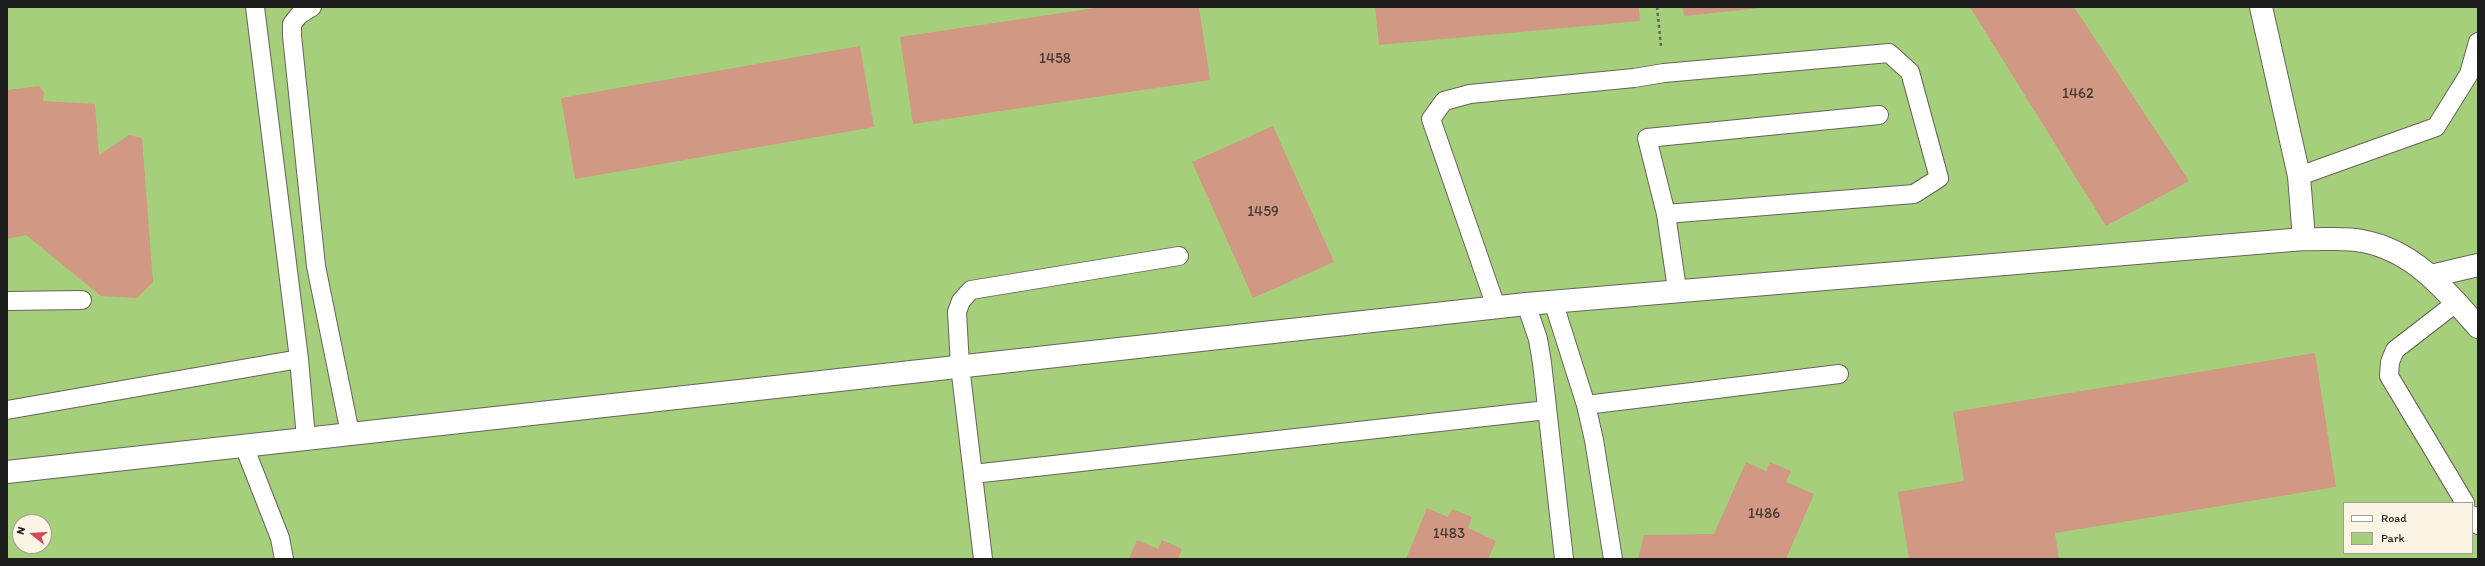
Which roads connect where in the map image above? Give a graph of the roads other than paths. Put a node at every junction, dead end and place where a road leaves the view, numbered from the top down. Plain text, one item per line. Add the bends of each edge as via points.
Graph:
1 (254, 7) edge
2 (312, 7) edge
3 (2261, 7) edge
4 (2478, 42) edge
5 (1879, 115) dead end
6 (2299, 176) junction
7 (1666, 214) junction
8 (2304, 239) junction
9 (1179, 256) dead end
10 (2478, 265) edge
11 (2431, 276) junction
12 (1677, 289) junction
13 (82, 300) dead end
14 (7, 301) edge
15 (1553, 301) junction
16 (2457, 302) junction
17 (1526, 304) junction
18 (1496, 307) junction
19 (2478, 328) edge
20 (299, 359) junction
21 (960, 366) junction
22 (1839, 374) dead end
23 (1586, 405) junction
24 (7, 410) edge
25 (1547, 410) junction
26 (350, 433) junction
27 (306, 438) junction
28 (244, 446) junction
29 (7, 472) edge
30 (973, 474) junction
31 (2464, 502) edge
32 (284, 559) edge
33 (984, 559) edge
34 (1564, 559) edge
35 (1613, 559) edge

1 - 20 lane
2 - 26 lane via 299,15 292,24 292,36 316,266
3 - 6 street
4 - 6 lane via 2469,74 2436,127
5 - 7 lane via 1647,138
6 - 8 street
7 - 12 lane
7 - 18 lane via 1914,194 1939,178 1910,72 1888,53 1664,73 1470,94 1444,101 1431,119
8 - 11 street via 2362,241 2401,254
8 - 12 street
9 - 21 lane via 971,290 961,301 957,312
10 - 11 street
11 - 16 street
12 - 15 street
13 - 14 lane
15 - 17 street
15 - 23 lane
16 - 19 street
16 - 31 lane via 2395,350 2390,362 2389,376
17 - 18 street
17 - 25 lane via 1538,339
18 - 21 street
20 - 24 lane
20 - 27 lane
21 - 26 street
21 - 30 lane
22 - 23 lane
23 - 35 lane
25 - 30 lane
25 - 34 lane
26 - 27 street
27 - 28 street
28 - 29 street
28 - 32 lane via 280,538
30 - 33 lane

